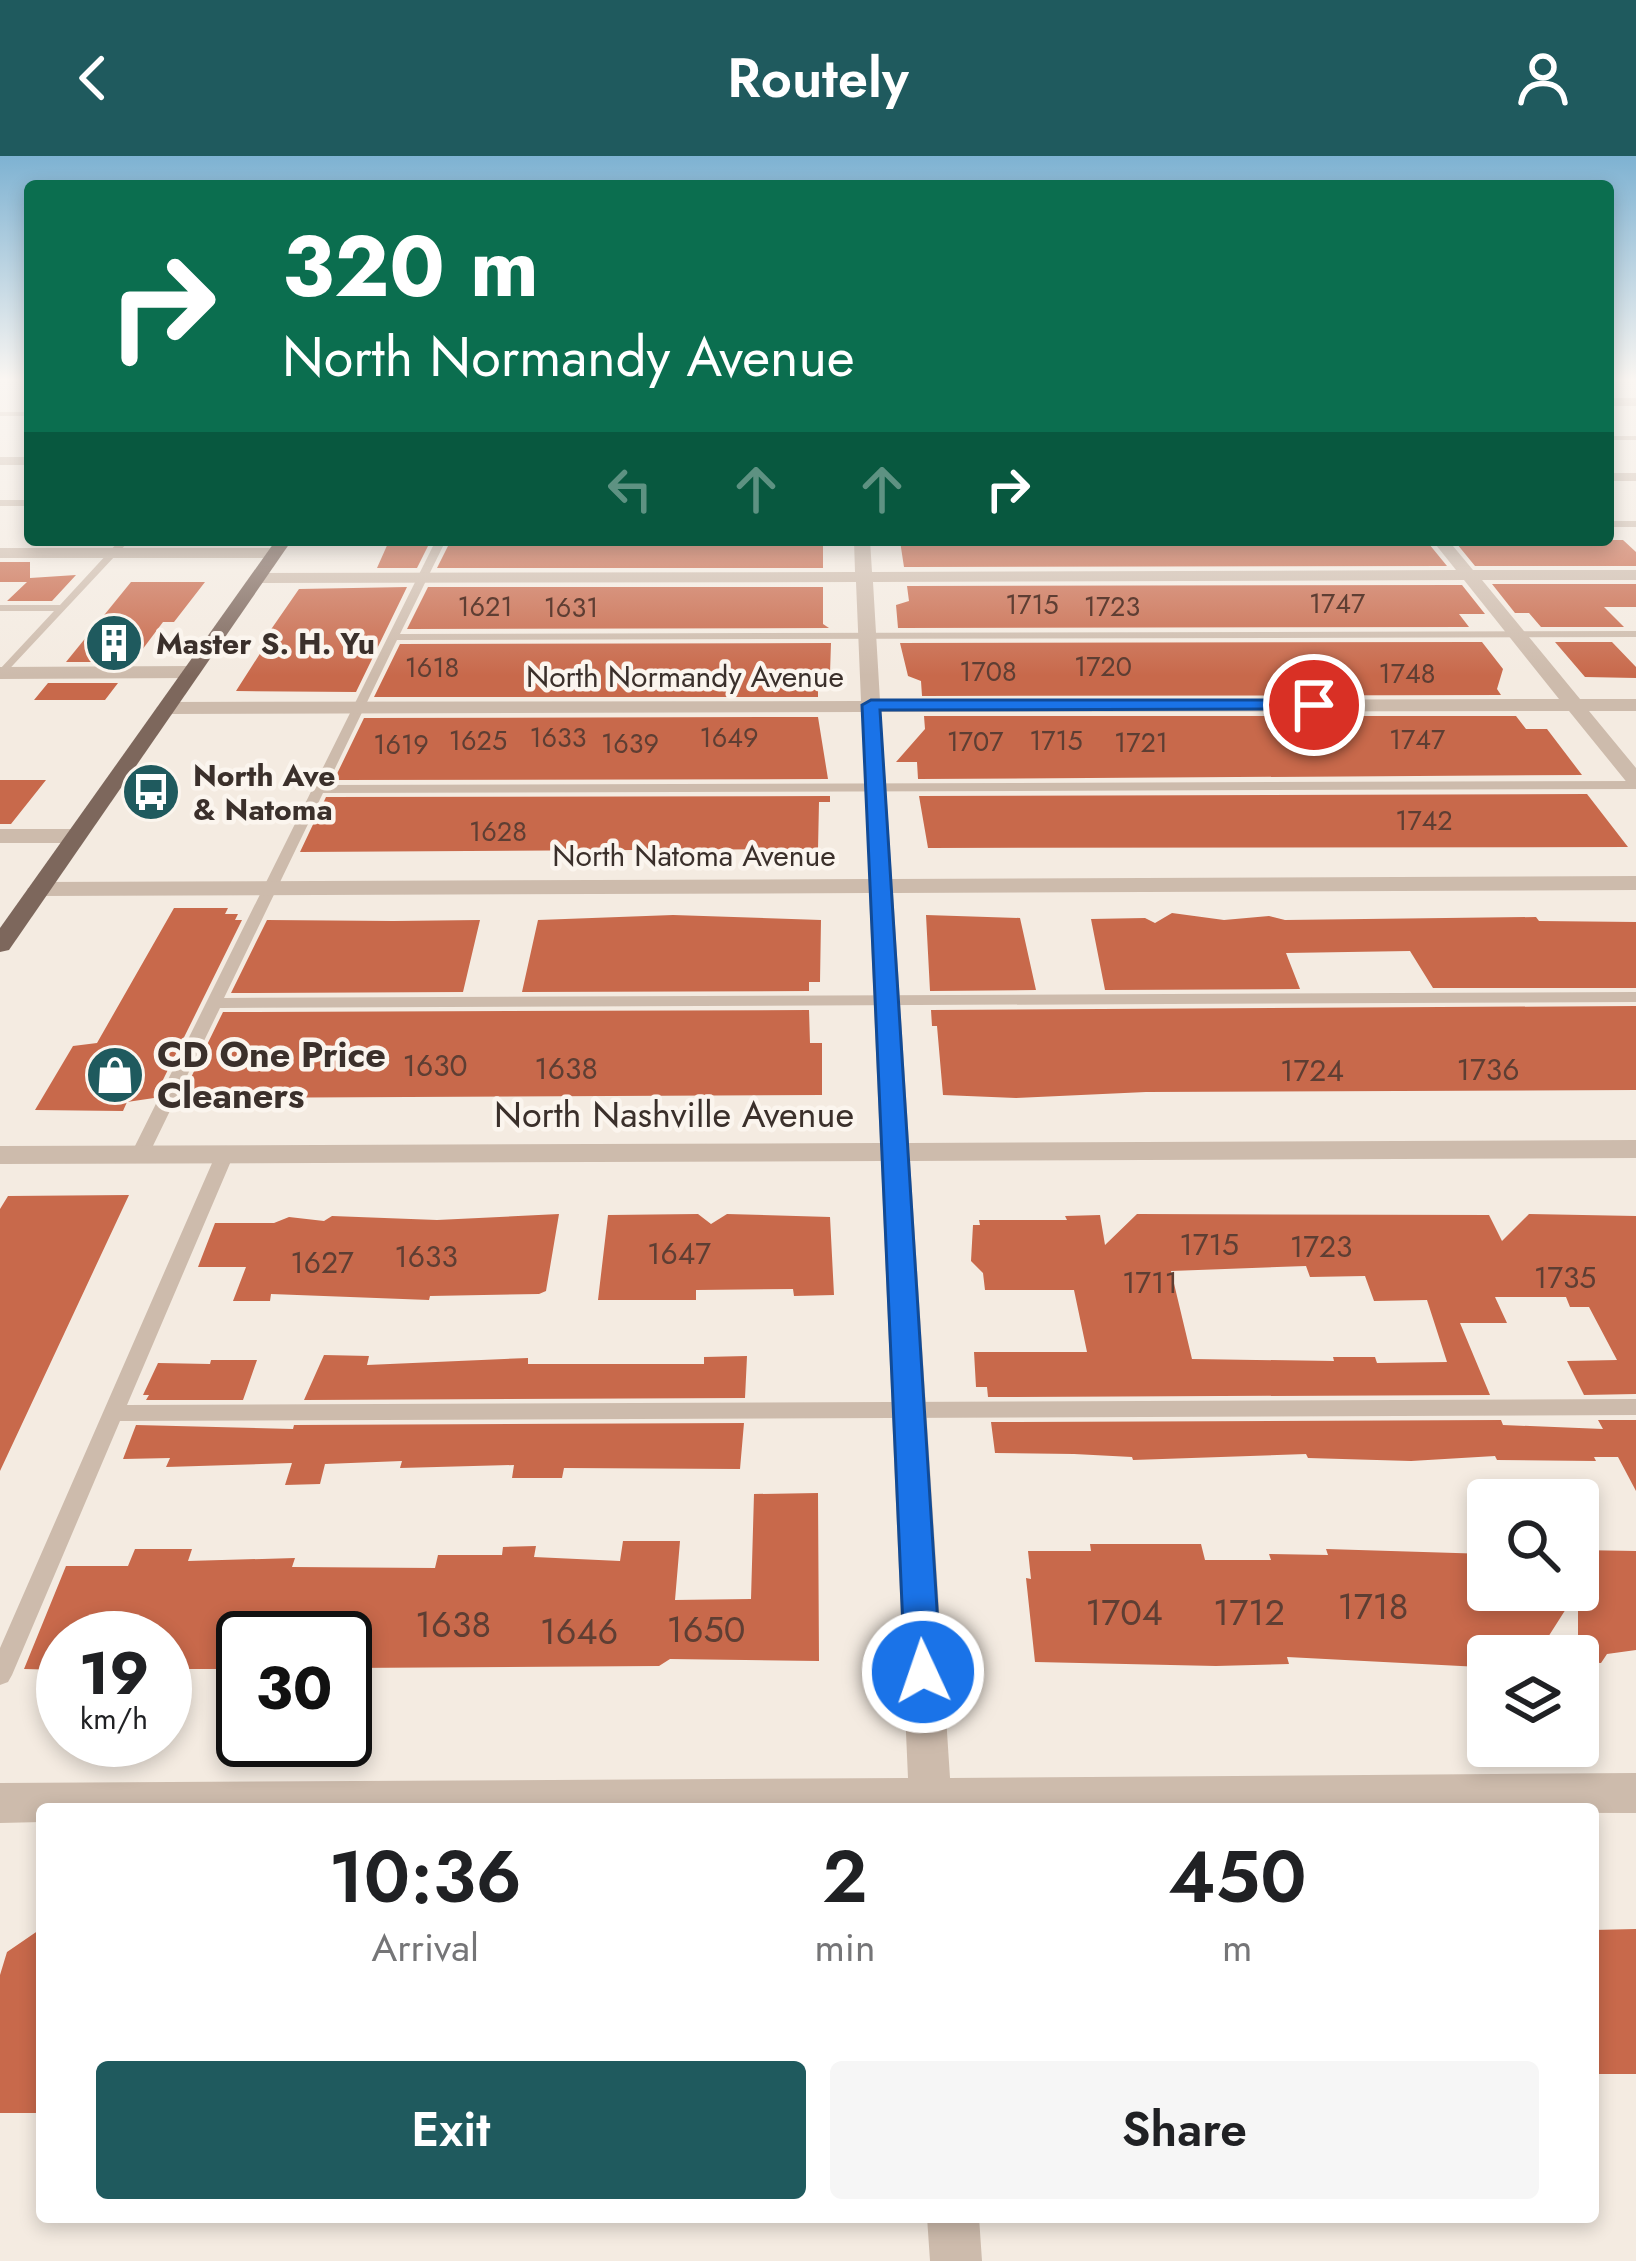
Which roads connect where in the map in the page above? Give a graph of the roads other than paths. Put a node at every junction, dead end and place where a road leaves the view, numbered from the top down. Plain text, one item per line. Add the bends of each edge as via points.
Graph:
1 (279, 546) edge
2 (438, 546) edge
3 (862, 546) edge
4 (1445, 546) edge
5 (118, 547) edge
6 (0, 553) edge
7 (1636, 575) edge
8 (1469, 576) junction
9 (864, 577) junction
10 (257, 578) junction
11 (423, 578) junction
12 (0, 608) edge
13 (62, 608) junction
14 (1517, 634) junction
15 (1636, 634) edge
16 (867, 636) junction
17 (393, 637) junction
18 (191, 672) junction
19 (1, 674) edge
20 (871, 705) junction
21 (1574, 705) junction
22 (1636, 705) edge
23 (359, 707) junction
24 (166, 708) junction
25 (1636, 783) edge
26 (875, 787) junction
27 (319, 789) junction
28 (0, 836) edge
29 (76, 836) junction
30 (880, 884) junction
31 (1636, 884) edge
32 (271, 887) junction
33 (39, 889) junction
34 (0, 945) edge
35 (1636, 997) edge
36 (887, 1000) junction
37 (214, 1003) junction
38 (1636, 1149) edge
39 (895, 1152) junction
40 (140, 1154) junction
41 (225, 1154) junction
42 (0, 1155) edge
43 (1636, 1407) edge
44 (909, 1409) junction
45 (113, 1413) junction
46 (0, 1675) edge
47 (1636, 1793) edge
48 (0, 1803) edge
49 (931, 1803) edge
50 (953, 2223) edge
51 (956, 2261) edge

1 - 5 street
1 - 10 main road
2 - 11 lane
3 - 9 street
4 - 8 street
5 - 6 street
5 - 13 lane
7 - 8 street
8 - 9 street
8 - 14 street
9 - 11 street
9 - 16 street
10 - 11 street
10 - 18 main road
11 - 17 lane
12 - 13 lane
13 - 19 lane
14 - 15 lane
14 - 16 lane
14 - 21 street
16 - 17 lane
16 - 20 street
17 - 23 lane
18 - 19 street
18 - 24 main road
20 - 21 street, North Normandy Avenue
20 - 23 street, North Normandy Avenue
20 - 26 street
21 - 22 street, North Normandy Avenue
21 - 25 street
23 - 24 street, North Normandy Avenue
23 - 27 lane
24 - 29 main road
25 - 26 lane
26 - 27 lane
26 - 30 street
27 - 32 lane
28 - 29 street
29 - 33 main road
30 - 31 street, North Natoma Avenue
30 - 32 street, North Natoma Avenue
30 - 36 street
32 - 33 street, North Natoma Avenue
32 - 37 lane
33 - 34 main road
35 - 36 lane
36 - 37 lane
36 - 39 street
37 - 40 lane
38 - 39 street, North Nashville Avenue
39 - 41 street, North Nashville Avenue
39 - 44 street
40 - 41 street, North Nashville Avenue
40 - 42 street, North Nashville Avenue
41 - 45 lane
43 - 44 lane
44 - 45 lane
44 - 49 street
45 - 46 lane
47 - 49 street
48 - 49 street
50 - 51 street

